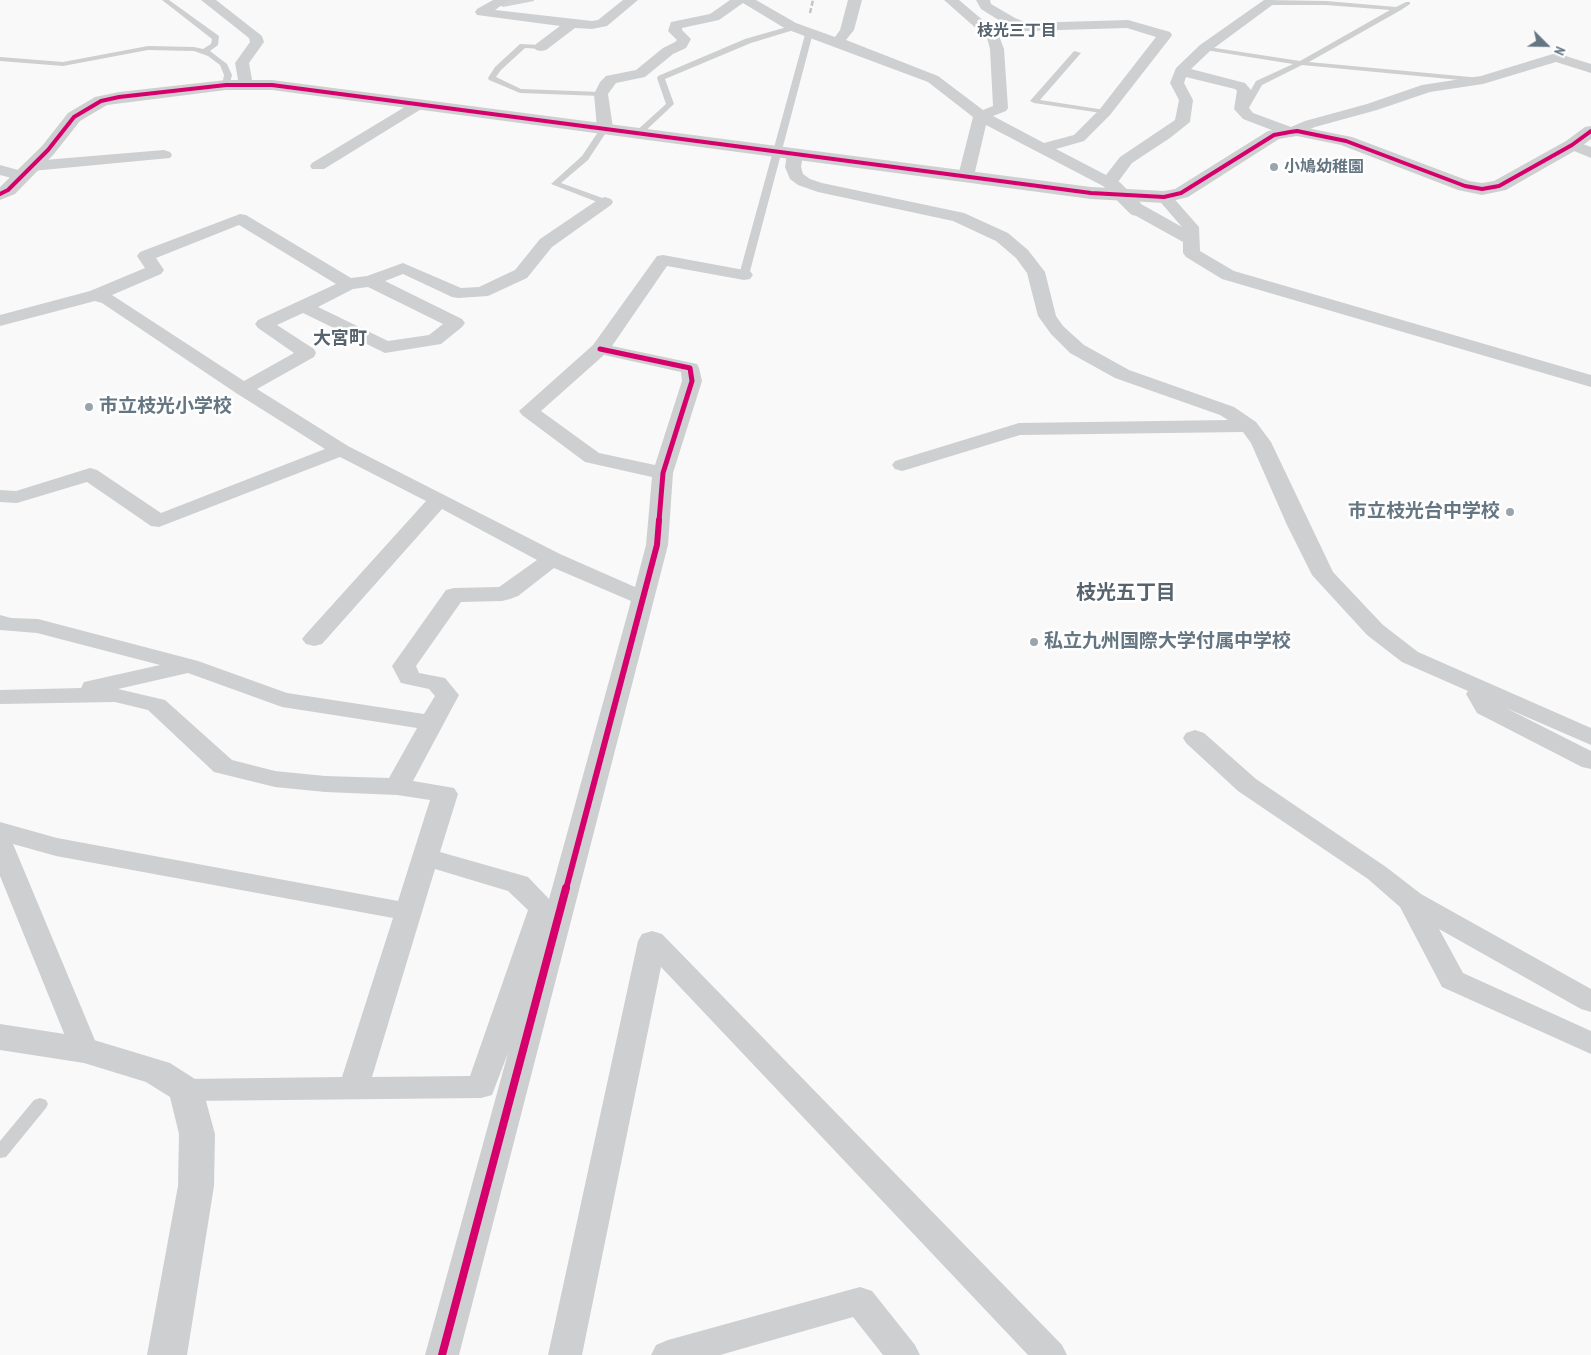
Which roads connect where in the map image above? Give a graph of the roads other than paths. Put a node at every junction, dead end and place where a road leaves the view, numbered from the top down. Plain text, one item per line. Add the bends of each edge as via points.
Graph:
1 (165, 0) edge
2 (208, 0) edge
3 (502, 0) edge
4 (631, 0) edge
5 (738, 0) edge
6 (747, 0) edge
7 (855, 0) edge
8 (952, 0) edge
9 (983, 0) edge
10 (1268, 2) edge
11 (1408, 3) dead end
12 (1400, 9) junction
13 (572, 24) junction
14 (794, 27) junction
15 (809, 33) junction
16 (838, 42) junction
17 (541, 47) joint
18 (1206, 48) junction
19 (204, 52) junction
20 (1077, 54) dead end
21 (0, 59) edge
22 (1301, 62) junction
23 (1591, 69) edge
24 (1181, 71) junction
25 (1483, 80) junction
26 (226, 85) junction
27 (246, 85) junction
28 (601, 94) junction
29 (418, 105) junction
30 (1105, 112) junction
31 (1243, 112) junction
32 (981, 116) junction
33 (605, 128) junction
34 (1293, 131) junction
35 (1591, 132) edge
36 (638, 133) junction
37 (1572, 145) junction
38 (1044, 148) junction
39 (1591, 152) edge
40 (787, 153) junction
41 (164, 155) dead end
42 (318, 166) dead end
43 (0, 170) edge
44 (27, 171) junction
45 (966, 176) junction
46 (1112, 186) junction
47 (0, 194) edge
48 (1164, 196) junction
49 (605, 202) joint
50 (1190, 239) junction
51 (744, 275) joint
52 (370, 281) junction
53 (348, 284) junction
54 (96, 295) junction
55 (0, 302) edge
56 (304, 308) junction
57 (8, 318) edge
58 (600, 349) junction
59 (1591, 381) edge
60 (244, 389) junction
61 (1249, 426) junction
62 (341, 450) junction
63 (902, 465) dead end
64 (663, 473) junction
65 (0, 496) edge
66 (439, 499) junction
67 (552, 559) junction
68 (642, 598) junction
69 (0, 622) edge
70 (314, 639) dead end
71 (190, 666) junction
72 (1471, 684) junction
73 (0, 697) edge
74 (47, 697) junction
75 (431, 723) junction
76 (1195, 738) dead end
77 (1591, 738) edge
78 (1591, 760) edge
79 (397, 787) junction
80 (0, 831) edge
81 (0, 843) edge
82 (425, 857) junction
83 (1411, 901) junction
84 (409, 912) junction
85 (1591, 1002) edge
86 (0, 1037) edge
87 (1591, 1043) edge
88 (84, 1050) junction
89 (354, 1088) junction
90 (186, 1090) junction
91 (40, 1104) dead end
92 (0, 1152) edge
93 (167, 1355) edge
94 (442, 1355) edge
95 (565, 1355) edge
96 (668, 1355) edge
97 (903, 1355) edge
98 (1050, 1355) edge

1 - 19 lane via 216,38 214,45
2 - 27 street via 255,36 257,42 242,63
3 - 13 street via 482,12
4 - 13 street via 602,23
5 - 28 street via 714,17 676,25 675,30 684,39 681,45 668,51 640,74 611,79
6 - 14 street
7 - 16 street via 847,30
8 - 32 street via 993,36 997,49 1001,108
9 - 30 street via 986,6 1026,27 1128,24 1165,35
10 - 12 lane
10 - 18 street
11 - 12 lane
12 - 22 lane
13 - 17 street
14 - 15 street
14 - 36 lane via 748,41 660,78 670,104
15 - 16 street
15 - 40 lane
16 - 32 street via 933,79
17 - 28 lane via 523,46 492,78 526,92
18 - 22 lane
18 - 24 street
19 - 21 lane via 148,48 63,64
19 - 26 lane via 223,64 228,75
20 - 30 lane via 1034,101
22 - 25 lane
22 - 31 lane via 1260,83
23 - 25 street via 1556,57
24 - 31 street via 1240,86 1244,90
24 - 46 street via 1177,83 1186,100 1182,122 1126,160
25 - 34 street via 1427,88
26 - 27 street
26 - 44 street via 101,101 74,117
27 - 29 street via 272,85
28 - 33 street
29 - 33 street
29 - 42 street
30 - 38 street via 1080,138
31 - 34 street
32 - 38 street
32 - 45 street
33 - 36 street
33 - 49 lane via 585,158 554,184
34 - 37 street via 1346,141 1465,186 1482,189 1499,186
34 - 48 street via 1274,135 1181,193
35 - 37 street
36 - 40 street
37 - 39 street
38 - 46 street
40 - 45 street
40 - 51 lane
40 - 61 street via 796,176 804,182 958,217 1002,237 1022,254 1036,272 1047,316 1077,349 1122,374 1228,411
41 - 44 street
43 - 44 street
44 - 47 street
45 - 48 street via 1091,192
46 - 50 street, bridge via 1135,208
48 - 50 street via 1191,227
49 - 52 street via 546,243 521,274 482,292 458,292 403,268
50 - 59 street via 1192,253 1228,276
51 - 58 street via 663,260
52 - 53 street
52 - 56 street via 456,323 434,340 385,346
53 - 54 street via 240,219 146,256 155,270
53 - 56 street
54 - 57 street
54 - 60 street via 108,299
55 - 57 street
56 - 60 street via 264,324 307,353
58 - 64 street via 690,368 692,381
58 - 64 street via 529,411 592,458
60 - 62 street
61 - 63 street via 1019,430
61 - 72 street via 1261,442 1323,575 1375,630 1410,657
62 - 65 street via 159,521 90,474 17,498
62 - 66 street
64 - 68 street via 657,545
66 - 67 street
66 - 70 street
67 - 68 street
67 - 75 street via 502,594 454,595 404,666 409,678 437,683 446,695
68 - 94 street
69 - 71 street via 38,626
71 - 74 street
71 - 75 street via 282,700
72 - 77 street
72 - 78 street via 1486,708
73 - 74 street
74 - 79 street via 115,695 156,705 223,766 275,779
75 - 79 street
76 - 83 street via 1247,785 1377,873
79 - 82 street via 445,794
80 - 84 street via 56,846
81 - 88 street
82 - 84 street
82 - 89 street via 518,884 542,908 481,1087
83 - 85 street
83 - 87 street via 1452,980
84 - 89 street
86 - 88 street
88 - 90 street via 158,1072
89 - 90 street
90 - 93 street via 197,1134 196,1186
91 - 92 lane
95 - 98 street via 652,941
96 - 97 street via 860,1301

